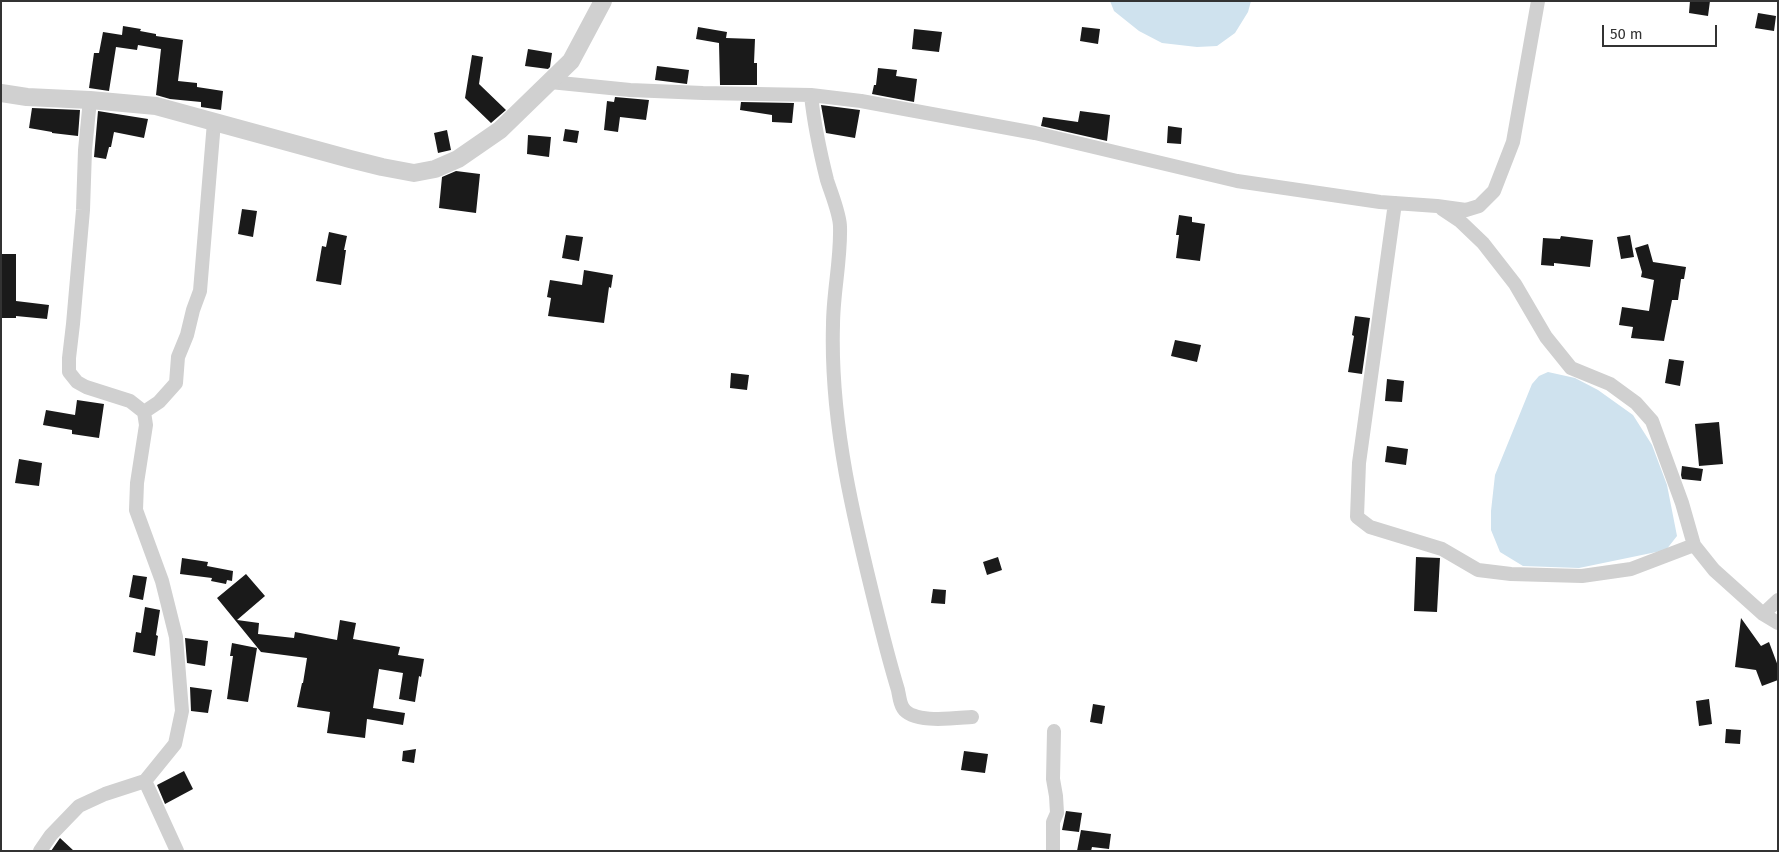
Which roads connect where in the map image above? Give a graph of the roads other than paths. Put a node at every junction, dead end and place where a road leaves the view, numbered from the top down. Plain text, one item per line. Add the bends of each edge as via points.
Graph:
1 (603, 1) edge
2 (1538, 1) edge
3 (550, 82) junction
4 (1, 93) edge
5 (811, 94) junction
6 (90, 100) junction
7 (214, 122) junction
8 (1395, 203) junction
9 (1437, 206) junction
10 (144, 412) junction
11 (1694, 546) junction
12 (1778, 600) edge
13 (1764, 614) junction
14 (1778, 623) edge
15 (972, 718) dead end
16 (1054, 732) dead end
17 (145, 781) junction
18 (40, 851) edge
19 (177, 851) edge
20 (1053, 851) edge

1 - 3 street via 571,62
2 - 9 street via 1513,142 1494,191 1479,206 1466,210
3 - 5 street via 630,90
3 - 7 street via 500,130 458,159 434,169 414,172 366,163
4 - 6 street
5 - 8 street via 1025,131 1237,181
5 - 15 street via 821,157 840,226 833,325 836,404 853,515 883,638 903,708 914,716 925,718
6 - 7 street via 156,106
6 - 10 street via 68,358 70,372 77,382 86,387 130,400
7 - 10 street via 200,291 188,335 178,357 176,382 159,402
8 - 9 street
8 - 11 street via 1359,464 1356,517 1370,528 1442,549 1478,570 1511,574 1582,576 1631,569
9 - 11 street via 1460,221 1483,243 1516,284 1546,337 1571,368 1610,384 1636,403 1652,421
10 - 17 street via 146,425 136,510 162,581 176,637 182,711 175,744
11 - 13 street via 1714,570
12 - 13 street
13 - 14 street
16 - 20 street via 1053,779 1057,813 1053,822
17 - 18 street via 79,806
17 - 19 street

